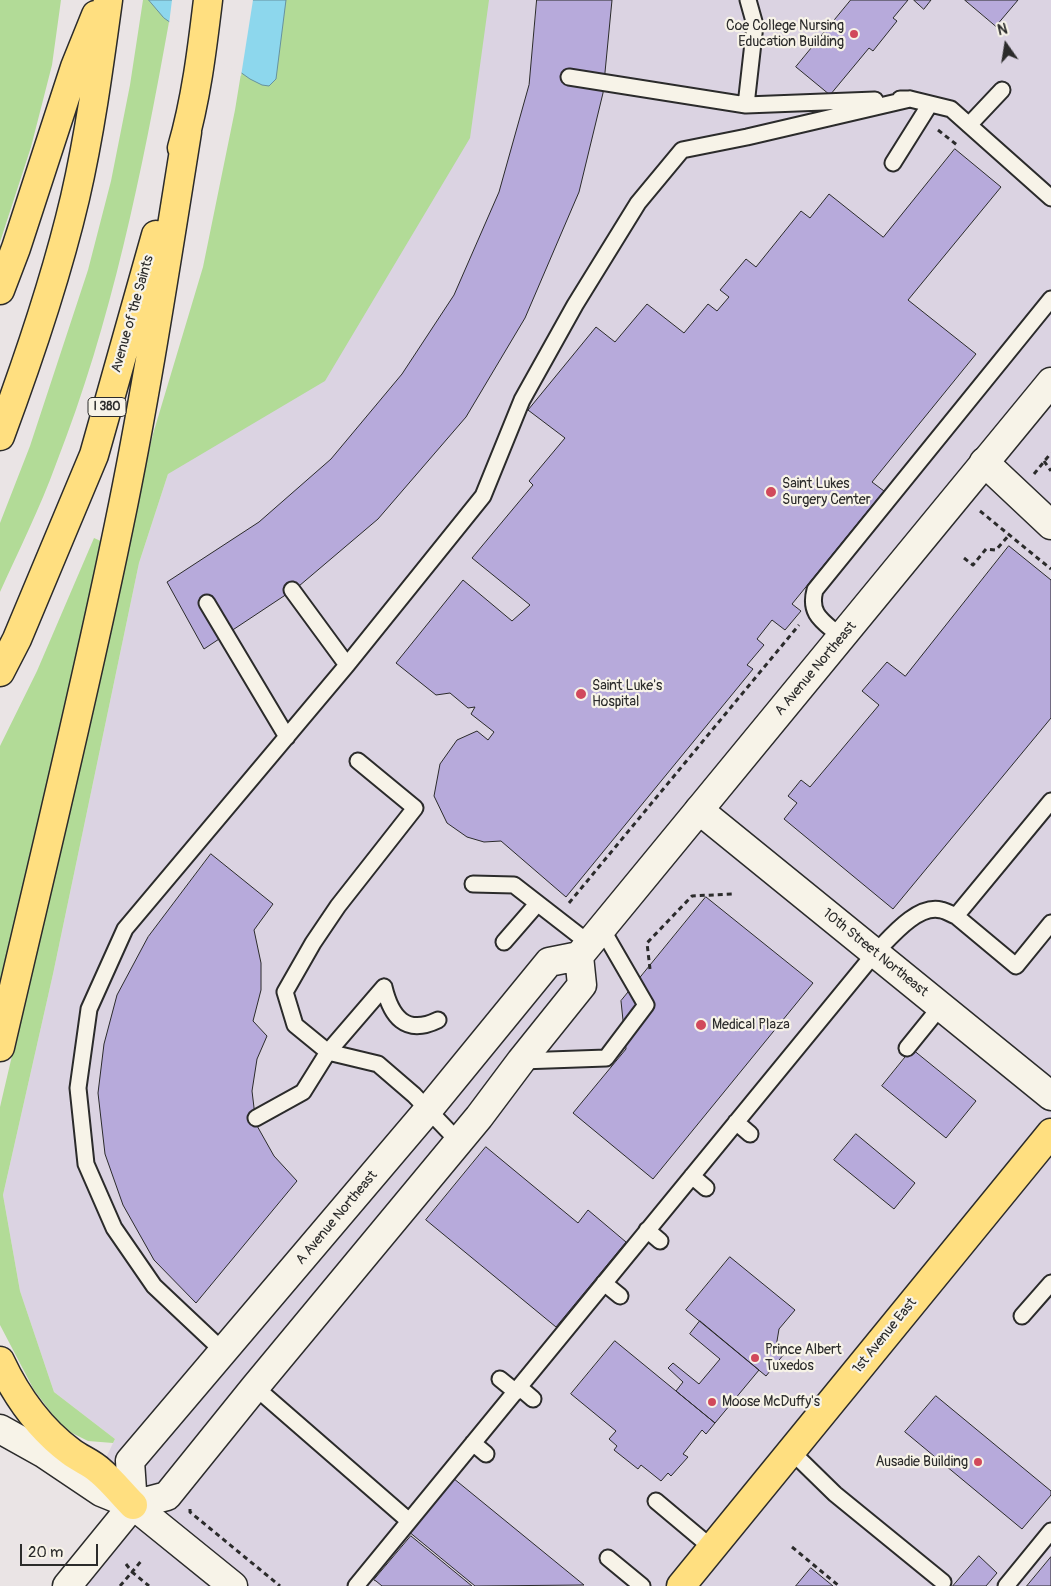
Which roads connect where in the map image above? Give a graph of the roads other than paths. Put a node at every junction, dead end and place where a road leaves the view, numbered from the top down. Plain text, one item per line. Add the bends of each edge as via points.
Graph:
1 (103, 0) edge
2 (108, 0) edge
3 (208, 0) edge
4 (748, 0) edge
5 (569, 77) dead end
6 (1002, 90) dead end
7 (910, 99) junction
8 (930, 104) junction
9 (746, 105) junction
10 (969, 125) junction
11 (187, 132) junction
12 (893, 163) dead end
13 (1051, 198) edge
14 (0, 290) edge
15 (1051, 299) edge
16 (1051, 382) edge
17 (0, 436) edge
18 (984, 462) junction
19 (1051, 525) edge
20 (292, 590) dead end
21 (208, 603) dead end
22 (842, 638) junction
23 (347, 664) junction
24 (0, 672) edge
25 (287, 737) junction
26 (358, 761) dead end
27 (1051, 801) edge
28 (698, 810) junction
29 (473, 884) dead end
30 (538, 904) junction
31 (956, 916) junction
32 (1051, 923) edge
33 (504, 942) dead end
34 (590, 943) junction
35 (875, 953) junction
36 (941, 1006) junction
37 (438, 1020) dead end
38 (0, 1048) edge
39 (906, 1048) dead end
40 (328, 1052) junction
41 (521, 1061) junction
42 (1051, 1096) edge
43 (428, 1110) junction
44 (256, 1118) dead end
45 (736, 1122) junction
46 (1051, 1133) edge
47 (750, 1134) dead end
48 (458, 1140) junction
49 (692, 1176) junction
50 (706, 1188) dead end
51 (647, 1230) junction
52 (660, 1241) dead end
53 (604, 1283) junction
54 (1051, 1283) edge
55 (620, 1296) dead end
56 (1022, 1316) dead end
57 (222, 1351) junction
58 (0, 1361) edge
59 (500, 1379) dead end
60 (255, 1387) junction
61 (517, 1389) junction
62 (533, 1399) dead end
63 (0, 1429) edge
64 (473, 1443) junction
65 (791, 1452) junction
66 (486, 1454) dead end
67 (656, 1501) dead end
68 (133, 1505) junction
69 (409, 1521) junction
70 (1051, 1531) edge
71 (712, 1548) junction
72 (608, 1558) dead end
73 (943, 1582) dead end
74 (72, 1584) edge
75 (233, 1586) edge
76 (356, 1586) edge
77 (642, 1586) edge
78 (681, 1586) edge
79 (1006, 1586) edge

1 - 14 main road via 75,66
2 - 17 main road via 91,118 75,198 43,314
3 - 11 main road, Avenue of the Saints / I 380
4 - 9 lane via 754,25
5 - 9 lane
6 - 10 lane
7 - 8 lane
7 - 9 lane
7 - 23 lane via 682,150 638,204 575,305 522,400 483,496
8 - 10 lane via 952,109
8 - 12 lane
10 - 13 lane
11 - 24 main road, Avenue of the Saints / I 380 via 144,272 94,455
11 - 38 main road via 120,524
15 - 22 lane via 815,590 812,599 815,613
16 - 18 street, A Avenue Northeast
18 - 19 street
18 - 22 street, A Avenue Northeast
20 - 23 lane
21 - 25 lane
22 - 28 street, A Avenue Northeast
23 - 25 lane
25 - 57 lane via 126,930 88,1009 78,1088 86,1164 114,1228 154,1286
26 - 40 lane via 415,808 338,906 285,992 295,1025
27 - 31 lane
28 - 34 street, A Avenue Northeast
28 - 35 street, 10th Street Northeast
29 - 30 lane via 514,885
30 - 33 lane
30 - 34 lane
31 - 32 lane via 1016,966
31 - 35 lane via 940,909 910,918
34 - 41 street via 582,985
34 - 41 lane via 646,1005 606,1058
34 - 43 street, A Avenue Northeast via 549,962
35 - 36 street, 10th Street Northeast
35 - 45 lane
36 - 39 lane
36 - 42 street, 10th Street Northeast
37 - 40 lane via 425,1026 411,1025 399,1019 388,1005 384,987
40 - 43 lane via 378,1064
40 - 44 lane via 303,1092
41 - 48 street
43 - 48 lane
43 - 57 street, A Avenue Northeast
45 - 47 lane
45 - 49 lane
46 - 65 main road, 1st Avenue East
48 - 60 street
49 - 50 lane
49 - 51 lane
51 - 52 lane
51 - 53 lane
53 - 55 lane
53 - 61 lane via 545,1343
54 - 56 lane
57 - 68 street, A Avenue Northeast via 130,1461
58 - 68 main road via 21,1397 48,1431 70,1451 100,1470
59 - 61 lane
60 - 68 street via 167,1496
60 - 69 lane
61 - 62 lane
61 - 64 lane
63 - 68 street via 101,1492
64 - 66 lane
64 - 69 lane
65 - 71 main road, 1st Avenue East
65 - 73 lane via 835,1494
67 - 71 lane
68 - 74 street
68 - 75 street
69 - 76 lane
70 - 79 lane
71 - 78 main road, 1st Avenue East
72 - 77 lane

